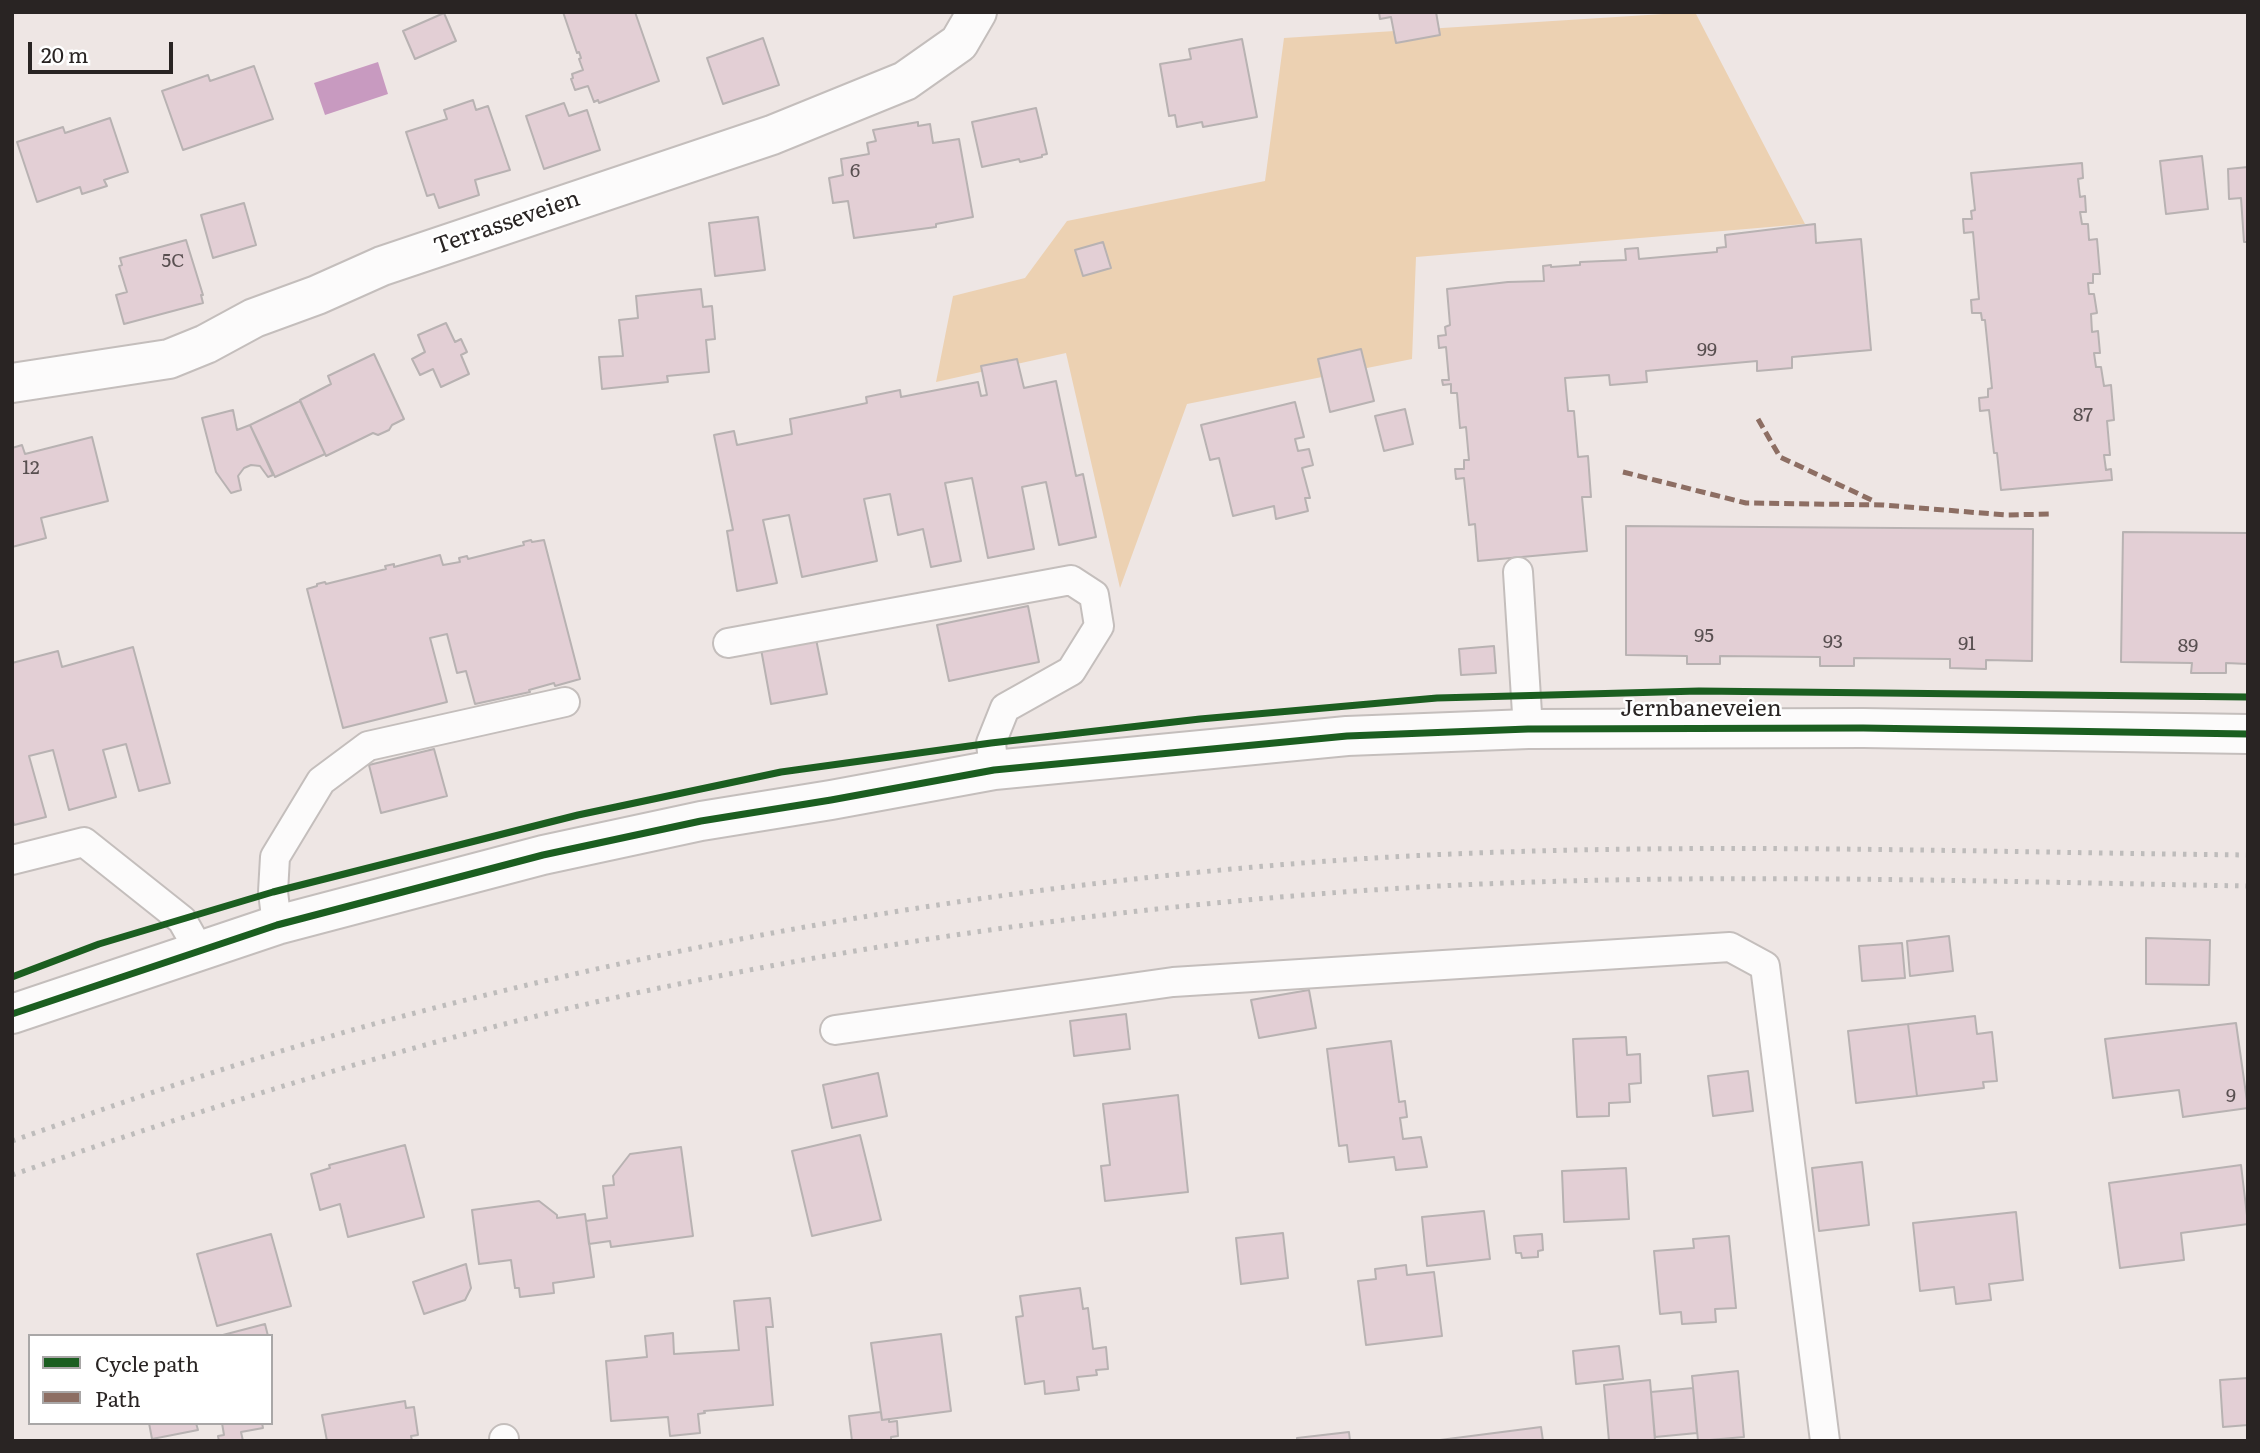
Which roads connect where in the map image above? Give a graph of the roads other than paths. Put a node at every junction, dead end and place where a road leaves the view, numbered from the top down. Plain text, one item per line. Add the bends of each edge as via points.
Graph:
1 (977, 12) edge
2 (12, 383) edge
3 (1518, 572) dead end
4 (728, 643) dead end
5 (565, 702) dead end
6 (1528, 729) junction
7 (2248, 734) edge
8 (994, 770) junction
9 (12, 860) edge
10 (277, 925) junction
11 (199, 950) junction
12 (12, 1014) edge
13 (835, 1030) dead end
14 (1825, 1441) edge

1 - 2 street, Terrasseveien via 959,43 905,81 772,135 382,266 254,318 169,359
3 - 6 lane
4 - 8 lane via 1071,580 1094,595 1099,626 1071,671 1005,708 991,743
5 - 10 lane via 368,746 321,781 275,857
6 - 7 street, Jernbaneveien
6 - 8 street, Jernbaneveien via 1346,736
8 - 10 street, Jernbaneveien via 701,821 543,855
9 - 11 lane via 84,842 182,920
10 - 11 street, Jernbaneveien
11 - 12 street, Jernbaneveien
13 - 14 lane via 1173,982 1730,947 1765,966

